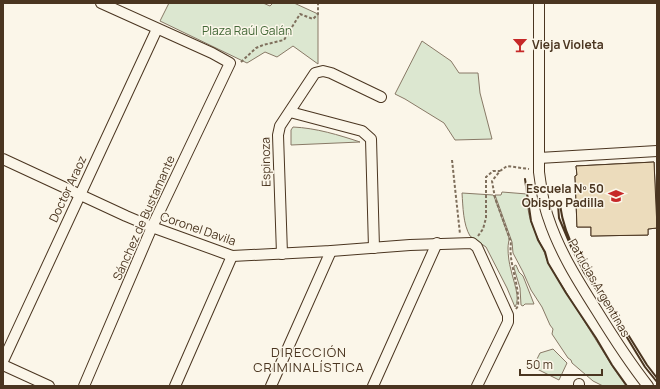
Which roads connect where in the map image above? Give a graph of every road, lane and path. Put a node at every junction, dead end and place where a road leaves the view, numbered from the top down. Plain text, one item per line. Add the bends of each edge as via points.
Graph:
1 (101, 3) edge
2 (318, 3) edge
3 (539, 3) edge
4 (157, 29) junction
5 (241, 62) dead end
6 (381, 98) dead end
7 (290, 112) junction
8 (657, 152) edge
9 (539, 158) junction
10 (3, 159) edge
11 (452, 160) dead end
12 (500, 171) junction
13 (539, 172) junction
14 (80, 194) junction
15 (152, 227) junction
16 (437, 243) junction
17 (460, 243) junction
18 (472, 243) junction
19 (374, 248) junction
20 (331, 251) junction
21 (282, 254) junction
22 (232, 256) junction
23 (507, 311) junction
24 (3, 361) edge
25 (3, 365) edge
26 (49, 386) edge
27 (84, 386) edge
28 (175, 386) edge
29 (271, 386) edge
30 (373, 386) edge
31 (477, 386) edge
32 (648, 386) edge

1 - 4 street
2 - 5 path via 318,14 313,19 300,14 284,40 256,48
3 - 9 street, Patricias Argentinas
4 - 14 street, Doctor Araoz
4 - 15 street, Sánchez de Bustamante via 230,63
6 - 7 street, Espinoza via 323,71 315,73
7 - 19 street via 362,130 371,139
7 - 21 street, Espinoza via 280,126 278,135
8 - 9 street
9 - 13 street, Patricias Argentinas
10 - 14 street, Coronel Davila
11 - 17 path
12 - 13 path via 507,166
12 - 18 path via 493,171 486,177 486,218 483,229
12 - 23 path via 492,181 495,198 511,242 511,263 518,292 518,306 514,311
13 - 32 street, Patricias Argentinas via 547,216 564,256 620,348
14 - 15 street, Coronel Davila
14 - 24 street, Doctor Araoz
15 - 22 street, Coronel Davila
15 - 27 street, Sánchez de Bustamante
16 - 17 street, Coronel Davila
16 - 19 street, Coronel Davila
16 - 30 street
17 - 18 street, Coronel Davila
18 - 23 street via 477,247
19 - 20 street, Coronel Davila
20 - 21 street, Coronel Davila
20 - 29 street
21 - 22 street, Coronel Davila
22 - 28 street
23 - 31 street via 508,322
25 - 26 street

